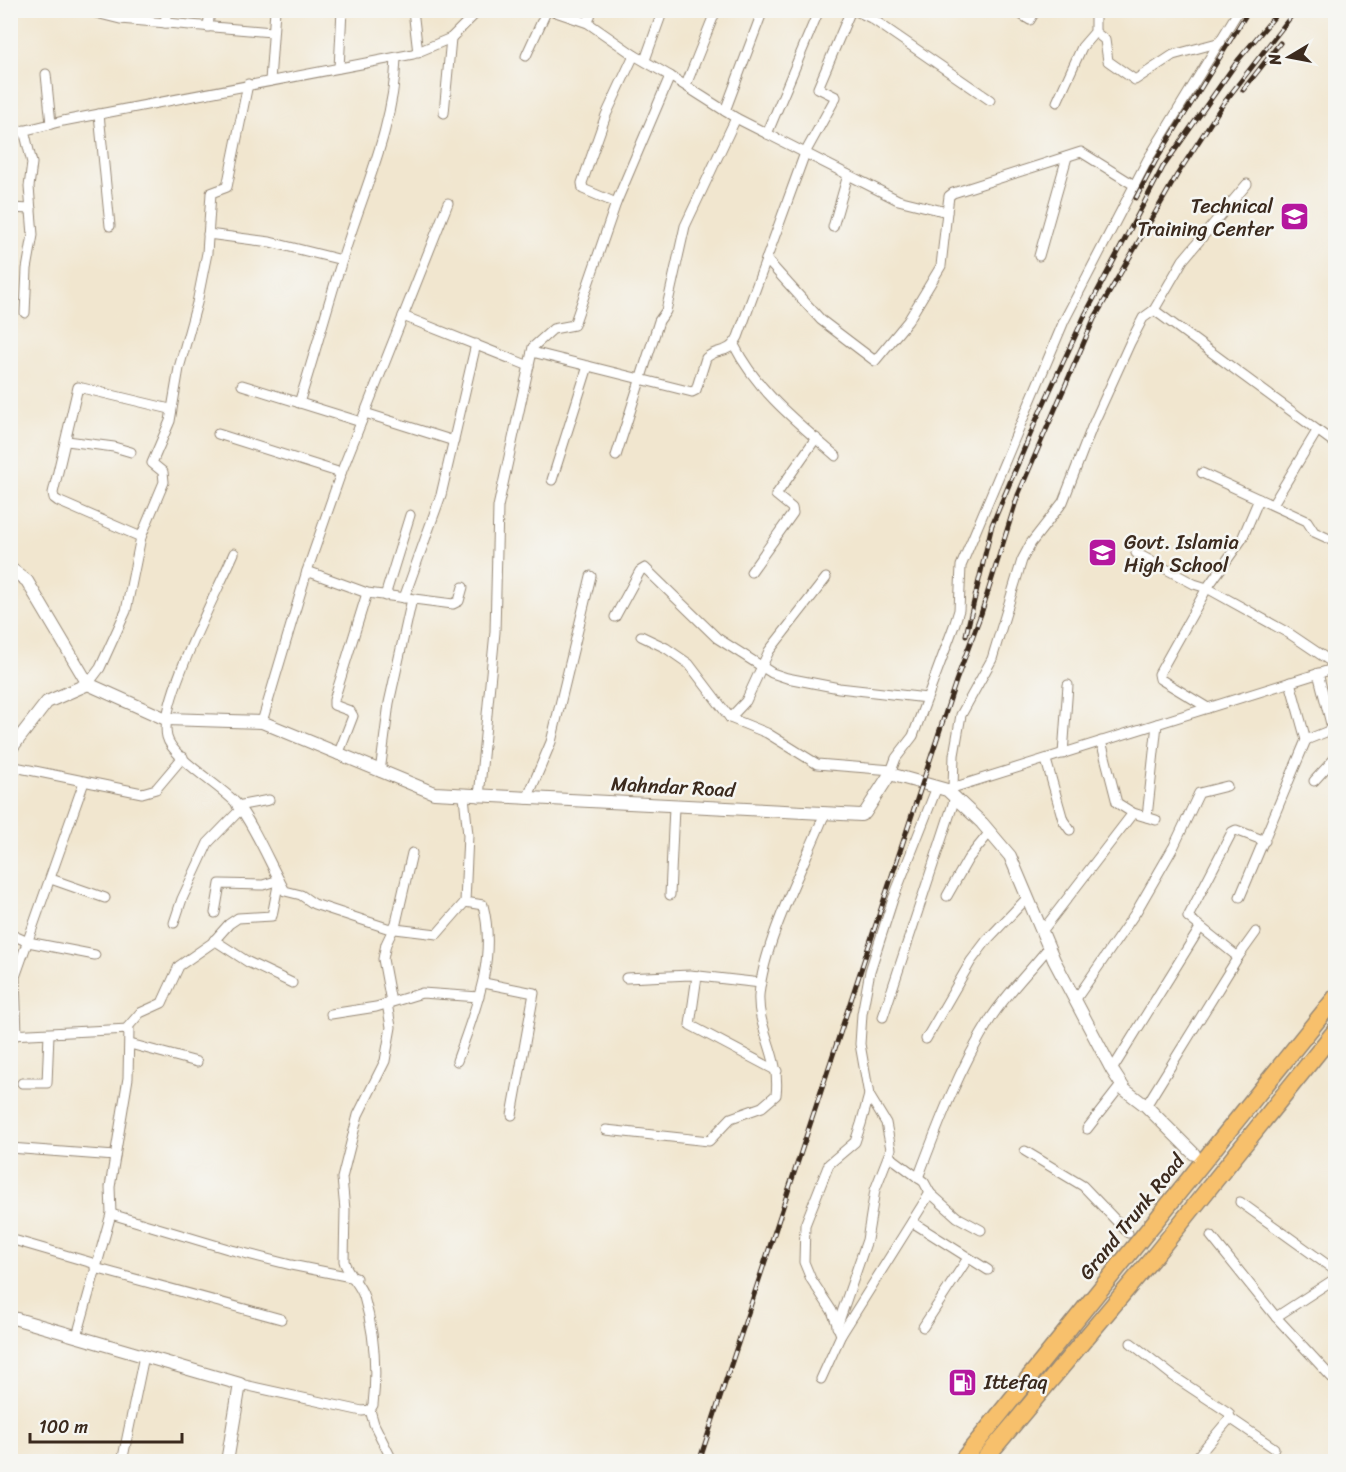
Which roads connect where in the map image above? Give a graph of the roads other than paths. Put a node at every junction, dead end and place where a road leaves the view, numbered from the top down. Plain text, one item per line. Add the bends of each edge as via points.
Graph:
1 (84, 10) edge
2 (167, 10) edge
3 (210, 10) edge
4 (274, 10) edge
5 (342, 10) edge
6 (412, 10) edge
7 (479, 10) edge
8 (549, 10) edge
9 (592, 10) edge
10 (663, 10) edge
11 (716, 10) edge
12 (763, 10) edge
13 (819, 10) edge
14 (852, 10) edge
15 (1014, 10) edge
16 (1036, 10) edge
17 (1095, 10) edge
18 (1235, 12) edge
19 (165, 23) junction
20 (588, 23) junction
21 (208, 27) junction
22 (272, 32) junction
23 (1095, 32) junction
24 (451, 38) junction
25 (1221, 42) junction
26 (418, 52) junction
27 (634, 55) junction
28 (526, 56) dead end
29 (396, 58) junction
30 (645, 60) junction
31 (339, 68) junction
32 (46, 74) dead end
33 (670, 76) junction
34 (270, 81) junction
35 (248, 84) junction
36 (686, 85) junction
37 (990, 100) dead end
38 (1057, 102) dead end
39 (725, 111) junction
40 (444, 113) dead end
41 (99, 114) junction
42 (736, 118) junction
43 (51, 124) junction
44 (24, 130) junction
45 (10, 134) edge
46 (767, 134) junction
47 (805, 153) junction
48 (1067, 157) junction
49 (848, 175) junction
50 (1134, 184) junction
51 (1247, 184) dead end
52 (448, 203) dead end
53 (616, 203) junction
54 (10, 208) edge
55 (31, 209) junction
56 (947, 212) junction
57 (110, 226) dead end
58 (833, 226) dead end
59 (208, 234) junction
60 (1039, 256) dead end
61 (766, 259) junction
62 (342, 260) junction
63 (1154, 310) junction
64 (25, 313) dead end
65 (403, 315) junction
66 (476, 344) junction
67 (734, 345) junction
68 (532, 352) junction
69 (529, 366) junction
70 (588, 366) junction
71 (640, 379) junction
72 (242, 385) dead end
73 (299, 403) junction
74 (170, 409) junction
75 (363, 418) junction
76 (1317, 431) junction
77 (218, 434) dead end
78 (816, 438) junction
79 (67, 441) junction
80 (454, 441) junction
81 (1335, 444) edge
82 (131, 452) dead end
83 (616, 456) dead end
84 (836, 456) dead end
85 (341, 473) junction
86 (1202, 473) dead end
87 (552, 480) dead end
88 (1259, 499) junction
89 (1273, 504) junction
90 (410, 515) dead end
91 (141, 537) junction
92 (1335, 542) edge
93 (1136, 553) dead end
94 (234, 554) dead end
95 (10, 568) edge
96 (307, 571) junction
97 (751, 572) dead end
98 (591, 576) dead end
99 (826, 578) dead end
100 (463, 587) dead end
101 (1208, 588) junction
102 (367, 593) junction
103 (385, 596) junction
104 (408, 599) junction
105 (615, 617) dead end
106 (641, 636) dead end
107 (1335, 666) edge
108 (761, 667) junction
109 (1318, 673) junction
110 (1290, 682) junction
111 (88, 684) junction
112 (1068, 686) dead end
113 (927, 698) junction
114 (1208, 708) junction
115 (730, 718) junction
116 (166, 719) junction
117 (262, 722) junction
118 (1157, 724) junction
119 (1335, 727) edge
120 (1306, 740) junction
121 (1101, 741) junction
122 (11, 748) edge
123 (1063, 754) junction
124 (338, 755) junction
125 (183, 757) junction
126 (1335, 757) edge
127 (1046, 760) junction
128 (10, 766) edge
129 (380, 772) junction
130 (891, 772) junction
131 (1314, 781) dead end
132 (84, 782) junction
133 (1227, 786) dead end
134 (948, 791) junction
135 (464, 796) junction
136 (479, 797) junction
137 (527, 799) junction
138 (269, 800) dead end
139 (674, 807) junction
140 (239, 808) junction
141 (825, 813) junction
142 (1133, 813) junction
143 (1070, 830) dead end
144 (990, 832) junction
145 (1265, 841) junction
146 (412, 853) dead end
147 (51, 879) junction
148 (279, 880) junction
149 (670, 895) dead end
150 (946, 896) dead end
151 (1028, 897) junction
152 (1240, 897) dead end
153 (105, 898) dead end
154 (465, 902) junction
155 (215, 913) dead end
156 (174, 923) dead end
157 (1200, 928) junction
158 (393, 929) junction
159 (1043, 930) junction
160 (1256, 932) dead end
161 (10, 934) edge
162 (214, 940) junction
163 (28, 942) junction
164 (1049, 947) junction
165 (94, 955) dead end
166 (1238, 957) junction
167 (697, 976) junction
168 (626, 978) dead end
169 (484, 982) junction
170 (292, 983) dead end
171 (761, 983) junction
172 (479, 998) junction
173 (1335, 998) edge
174 (1076, 999) junction
175 (389, 1003) junction
176 (331, 1014) dead end
177 (883, 1017) dead end
178 (127, 1028) junction
179 (1335, 1030) edge
180 (49, 1034) junction
181 (14, 1035) edge
182 (926, 1039) dead end
183 (130, 1044) junction
184 (457, 1061) dead end
185 (197, 1062) dead end
186 (1112, 1070) junction
187 (777, 1071) junction
188 (22, 1083) dead end
189 (1122, 1084) junction
190 (869, 1095) junction
191 (1146, 1106) junction
192 (512, 1115) dead end
193 (1088, 1129) dead end
194 (606, 1130) dead end
195 (10, 1148) edge
196 (1025, 1151) dead end
197 (1194, 1154) dead end
198 (115, 1156) junction
199 (890, 1156) junction
200 (918, 1178) junction
201 (930, 1193) junction
202 (1240, 1202) dead end
203 (111, 1214) junction
204 (912, 1222) junction
205 (981, 1230) dead end
206 (1210, 1236) dead end
207 (1133, 1237) junction
208 (10, 1239) edge
209 (1156, 1254) junction
210 (968, 1258) junction
211 (95, 1266) junction
212 (988, 1270) dead end
213 (1335, 1271) edge
214 (356, 1278) junction
215 (1335, 1278) edge
216 (10, 1317) edge
217 (1276, 1317) junction
218 (281, 1318) dead end
219 (923, 1327) dead end
220 (839, 1332) junction
221 (77, 1336) junction
222 (1131, 1342) dead end
223 (144, 1356) junction
224 (821, 1378) dead end
225 (1335, 1382) edge
226 (240, 1384) junction
227 (370, 1410) junction
228 (1230, 1418) junction
229 (1274, 1448) dead end
230 (122, 1461) edge
231 (227, 1461) edge
232 (393, 1461) edge
233 (961, 1461) edge
234 (982, 1461) edge
235 (1192, 1461) edge

1 - 19 street via 120,19
2 - 19 street
3 - 21 street
4 - 22 street
5 - 31 street
6 - 26 street
7 - 24 street
8 - 20 street
8 - 28 street
9 - 20 street
10 - 30 street
11 - 36 street
12 - 39 street
13 - 46 street
14 - 37 street via 871,18
14 - 47 street via 818,88 837,97
15 - 16 street via 1030,20
17 - 23 street
18 - 25 street
19 - 21 street
20 - 27 street
21 - 22 street
22 - 34 street
23 - 25 street via 1105,40 1108,61 1135,80 1173,55
23 - 38 street via 1082,47
24 - 26 street
24 - 40 street
25 - 50 street
26 - 29 street
27 - 30 street
27 - 53 street via 582,183 583,189
29 - 31 street
29 - 62 street via 389,112 367,193
30 - 33 street
31 - 34 street
32 - 43 street
33 - 36 street
33 - 53 street
34 - 35 street
35 - 41 street
35 - 59 street via 227,187 211,193
36 - 39 street
39 - 42 street
41 - 43 street
41 - 57 street
42 - 46 street
42 - 71 street via 685,226 666,311
43 - 44 street
44 - 45 street
44 - 55 street via 32,163
46 - 47 street
47 - 49 street
47 - 61 street
48 - 50 street via 1081,152
48 - 56 street via 953,193
48 - 60 street
49 - 56 street via 898,200
49 - 58 street
50 - 113 street via 1042,368 961,566 959,610
51 - 63 street via 1183,260
52 - 65 street
53 - 68 street via 574,325 553,330
54 - 55 street
55 - 64 street via 33,235
56 - 61 street via 941,266 908,321 874,361 822,320
59 - 62 street via 270,242
59 - 74 street via 197,303
61 - 67 street
62 - 73 street
63 - 76 street
63 - 134 street via 1141,321 1130,343 1064,502 1022,560 992,659 961,715
65 - 66 street
65 - 75 street
66 - 69 street
66 - 80 street
67 - 71 street via 706,358 692,392
67 - 78 street via 742,364
68 - 69 street
68 - 70 street
69 - 136 street via 498,507 495,632
70 - 71 street
70 - 87 street
71 - 83 street
72 - 73 street
73 - 75 street
74 - 79 street via 78,387
74 - 91 street via 170,421 152,463 162,472 164,482
75 - 80 street
75 - 85 street
76 - 81 street
76 - 89 street
77 - 85 street
78 - 84 street
78 - 97 street via 776,495 794,513
79 - 82 street
79 - 91 street via 54,498
80 - 104 street
85 - 96 street
86 - 88 street
88 - 89 street
88 - 101 street via 1242,539
89 - 92 street via 1307,521 1314,532
90 - 103 street
91 - 111 street via 126,611 104,660
93 - 101 street
94 - 116 street via 183,663
95 - 111 street via 27,581
96 - 102 street
96 - 117 street
98 - 137 street via 551,742
99 - 108 street
100 - 104 street via 459,601 453,604
101 - 107 street via 1290,634
101 - 114 street via 1159,677
102 - 103 street
102 - 124 street via 334,700 334,705 353,716
103 - 104 street
104 - 129 street
105 - 108 street via 645,568 717,638
106 - 115 street via 689,664
107 - 109 street
108 - 113 street via 795,680
108 - 115 street via 746,701
109 - 110 street
109 - 119 street via 1330,724
110 - 114 street
110 - 120 street
111 - 116 street, Mahndar Road
111 - 122 street via 46,702
112 - 123 street
113 - 130 street via 912,736
114 - 118 street
115 - 130 street via 767,733 817,764
116 - 117 street, Mahndar Road
116 - 125 street via 167,738
117 - 124 street, Mahndar Road
118 - 121 street
118 - 142 street via 1151,819
119 - 120 street
120 - 145 street
121 - 123 street
121 - 142 street via 1117,803
123 - 127 street
124 - 129 street, Mahndar Road
125 - 132 street via 151,791 135,792
125 - 140 street
126 - 131 street
127 - 134 street
127 - 143 street via 1062,820
128 - 132 street
129 - 135 street, Mahndar Road via 434,793
130 - 134 street
130 - 141 street, Mahndar Road via 865,813
132 - 147 street
133 - 174 street via 1199,793 1136,912
134 - 144 street
134 - 177 street
134 - 190 street via 893,898 870,971 860,1044
135 - 136 street, Mahndar Road
135 - 154 street via 468,835
136 - 137 street, Mahndar Road
137 - 139 street, Mahndar Road
138 - 140 street
139 - 141 street, Mahndar Road
139 - 149 street
140 - 148 street
140 - 156 street via 208,843
141 - 171 street via 771,945
142 - 159 street
144 - 150 street
144 - 151 street via 1010,856
145 - 152 street
145 - 157 street via 1232,832 1188,917
146 - 158 street
147 - 153 street
147 - 163 street
148 - 155 street via 263,885 220,884
148 - 158 street via 288,893
148 - 162 street via 272,916 238,918
151 - 159 street
151 - 182 street via 971,961
154 - 158 street via 437,934
154 - 169 street via 483,905 488,923
157 - 166 street
157 - 186 street
158 - 175 street via 382,967
159 - 164 street
160 - 166 street
161 - 163 street
162 - 170 street
162 - 178 street via 179,966 162,1002 140,1012
163 - 165 street
163 - 181 street via 15,977
164 - 174 street
164 - 200 street via 992,1017 967,1060
166 - 191 street
167 - 168 street
167 - 171 street
167 - 187 street via 690,1025
169 - 172 street
169 - 192 street via 534,993
171 - 187 street via 761,1015
172 - 175 street via 422,993
172 - 184 street
173 - 207 highway, Grand Trunk Road
174 - 186 street
175 - 176 street
175 - 214 street via 388,1053 358,1115 341,1186 345,1210 344,1261
178 - 180 street
178 - 183 street
179 - 209 highway, Grand Trunk Road
180 - 181 street
180 - 188 street via 47,1083
183 - 185 street
183 - 198 street via 124,1112
186 - 189 street
187 - 194 street via 776,1095 762,1107 731,1118 710,1141
189 - 191 street
189 - 193 street
190 - 199 street via 890,1133
190 - 220 street via 855,1142 824,1172 802,1240 807,1271 832,1311
191 - 197 street
195 - 198 street
196 - 207 street via 1083,1186
198 - 203 street
199 - 200 street
199 - 220 street via 875,1190 867,1240
200 - 201 street
201 - 204 street
201 - 205 street via 957,1217
202 - 213 street
203 - 211 street
203 - 214 street via 228,1249
204 - 210 street
204 - 220 street
206 - 217 street
207 - 209 highway
207 - 233 highway, Grand Trunk Road
208 - 211 street
209 - 234 highway, Grand Trunk Road
210 - 212 street
210 - 219 street
211 - 218 street
211 - 221 street
214 - 227 street via 364,1296 374,1353 375,1389
215 - 217 street
216 - 221 street
217 - 225 street
220 - 224 street
221 - 223 street
222 - 228 street via 1229,1413
223 - 226 street
223 - 230 street
226 - 227 street via 324,1404
226 - 231 street
227 - 232 street
228 - 229 street
228 - 235 street

